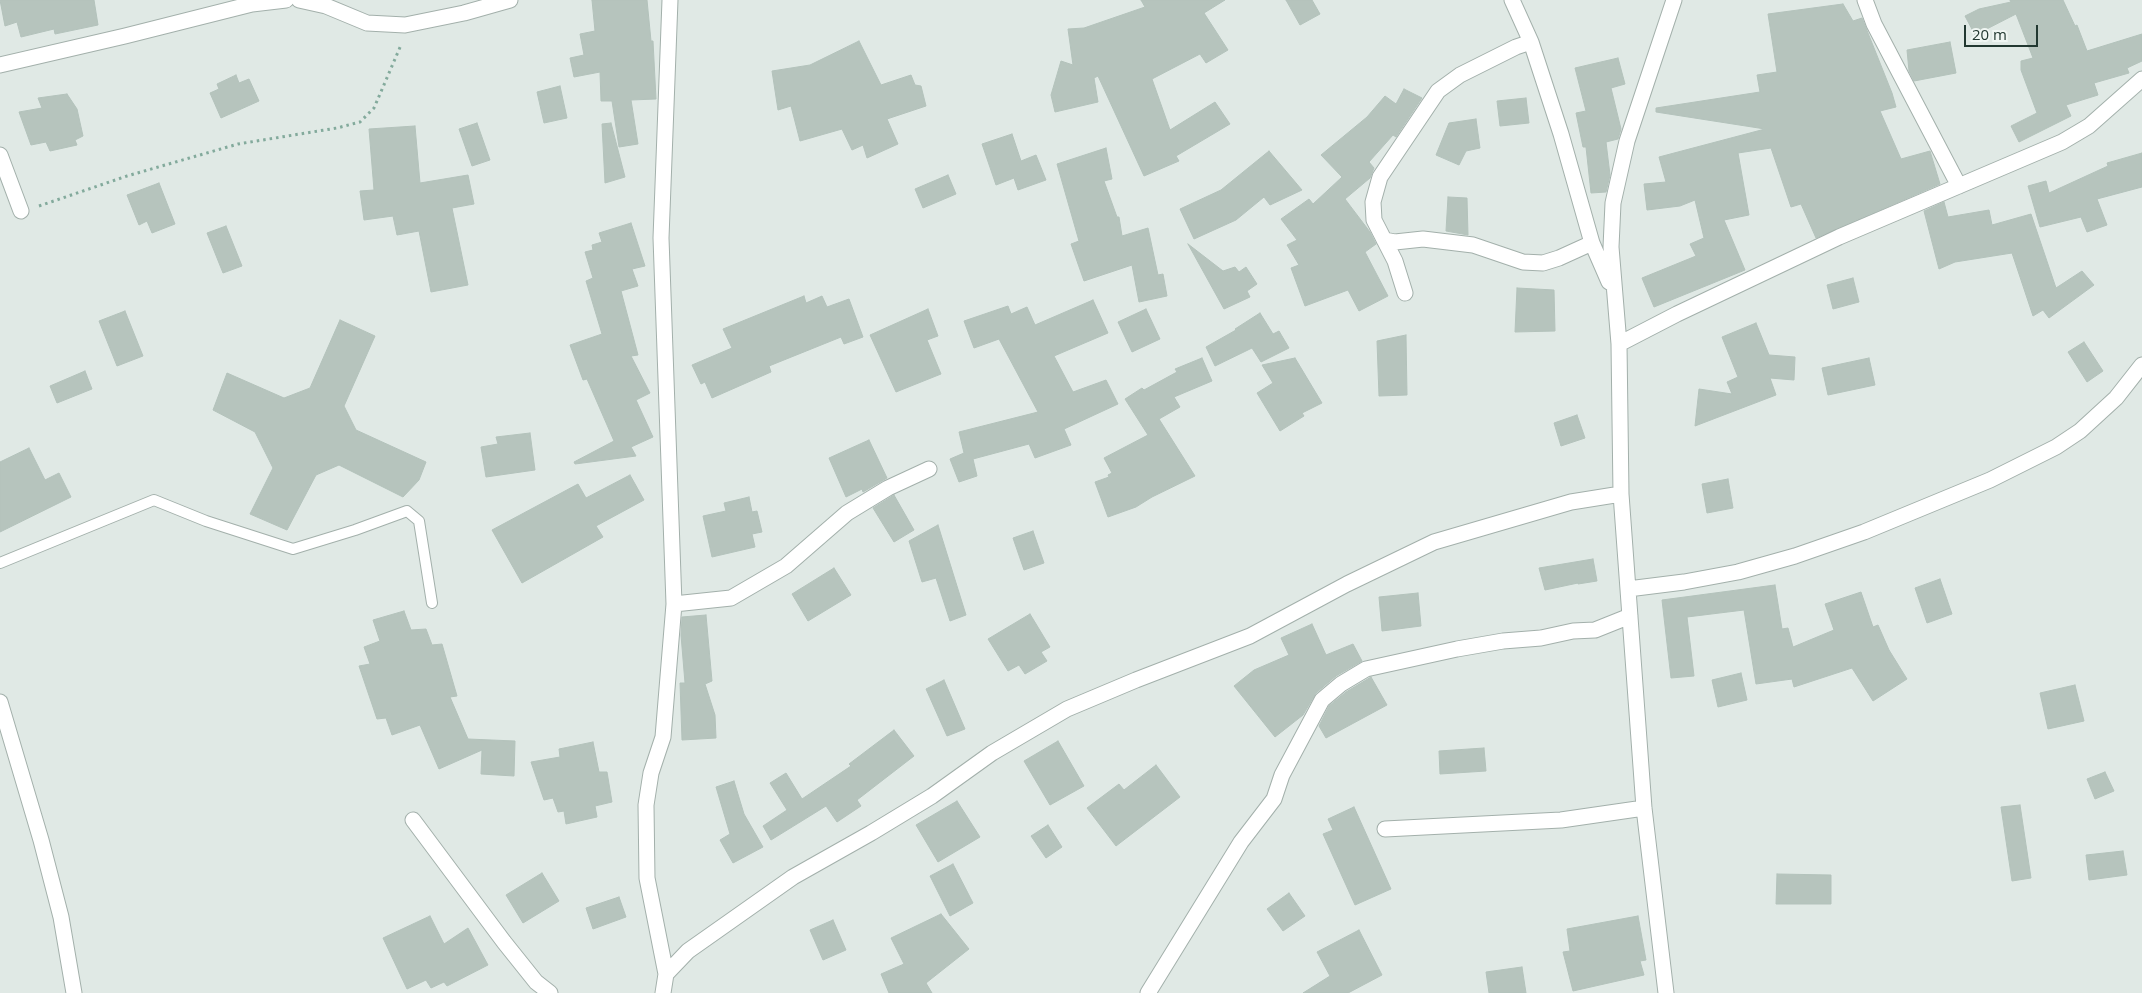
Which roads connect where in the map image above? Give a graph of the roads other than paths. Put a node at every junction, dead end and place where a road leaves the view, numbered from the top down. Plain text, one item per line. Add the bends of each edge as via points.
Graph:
1 (286, 0) edge
2 (300, 0) edge
3 (510, 0) edge
4 (670, 0) edge
5 (1512, 0) edge
6 (1674, 0) edge
7 (1864, 0) edge
8 (1531, 42) junction
9 (0, 64) edge
10 (2142, 79) edge
11 (0, 155) edge
12 (1959, 186) junction
13 (21, 211) road end
14 (1384, 240) junction
15 (1592, 243) junction
16 (1614, 292) junction
17 (1405, 293) dead end
18 (1619, 344) junction
19 (2142, 365) edge
20 (929, 469) dead end
21 (1621, 494) junction
22 (0, 563) edge
23 (1628, 589) junction
24 (432, 603) dead end
25 (674, 604) junction
26 (1630, 616) junction
27 (0, 702) edge
28 (1644, 808) junction
29 (413, 820) dead end
30 (1385, 829) dead end
31 (666, 974) junction
32 (74, 993) edge
33 (550, 993) edge
34 (663, 993) edge
35 (1148, 993) edge
36 (1666, 993) edge

1 - 9 street via 252,4
2 - 3 street via 326,6 367,23 405,25
4 - 25 street via 661,238
5 - 8 street
6 - 16 street via 1627,141 1613,203
7 - 12 street
8 - 14 street via 1460,75 1438,91 1380,177 1373,202 1374,220
8 - 15 street
10 - 12 street via 2079,133
11 - 13 street
12 - 18 street via 1782,264
14 - 15 street via 1423,239 1472,246 1523,262 1543,263
14 - 17 street
15 - 16 street
16 - 18 street
18 - 21 street
19 - 23 street via 2116,398 2080,431 2056,447 1990,480 1864,532 1795,556 1738,572
20 - 25 street via 846,513 786,566 731,598
21 - 23 street
21 - 31 street via 1571,502 1434,542 1250,636 1067,709 992,753 871,834 793,877 688,951
22 - 24 lane via 154,500 206,521 293,549 407,511 419,520
23 - 26 street
25 - 31 street via 664,737 651,772 646,805 647,878
26 - 28 street
26 - 35 street via 1595,630 1503,641 1366,668 1341,684 1322,700 1282,775 1274,798 1241,842
27 - 32 street via 61,917
28 - 30 street via 1561,820
28 - 36 street
29 - 33 street via 504,942 536,982
31 - 34 street

